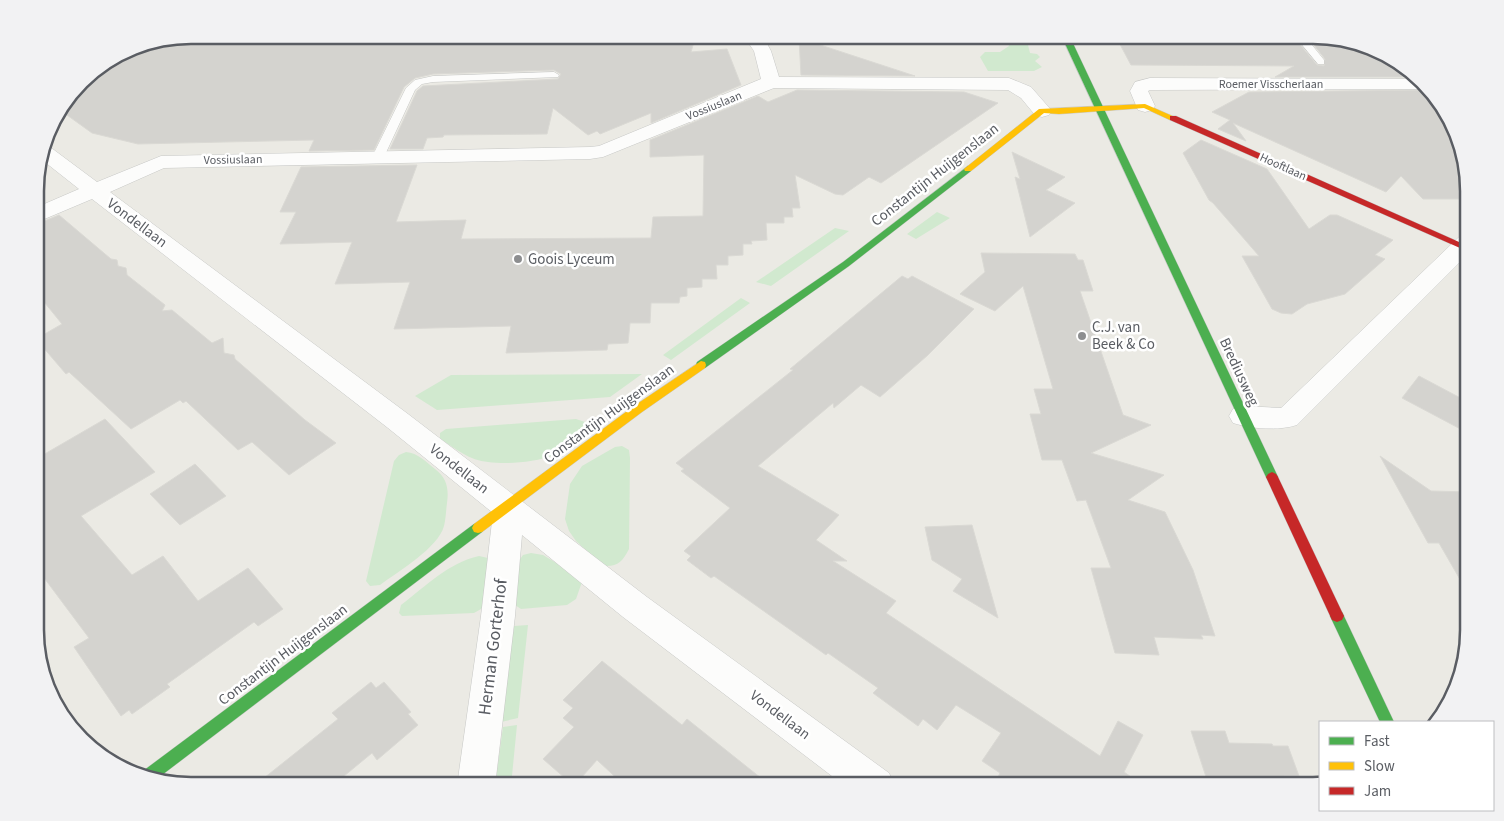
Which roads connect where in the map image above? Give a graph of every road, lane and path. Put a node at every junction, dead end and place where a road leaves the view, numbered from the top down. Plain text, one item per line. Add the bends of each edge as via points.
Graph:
1 (759, 44) edge
2 (1068, 44) edge
3 (1306, 44) edge
4 (1321, 62) dead end
5 (554, 75) dead end
6 (771, 82) junction
7 (1415, 85) edge
8 (1145, 106) junction
9 (1099, 108) junction
10 (1042, 111) junction
11 (48, 156) edge
12 (378, 157) junction
13 (93, 190) junction
14 (44, 212) edge
15 (1460, 241) edge
16 (1460, 250) edge
17 (1243, 416) junction
18 (509, 507) junction
19 (1387, 721) edge
20 (153, 772) edge
21 (477, 777) edge
22 (864, 777) edge

1 - 6 street via 765,54
2 - 9 street, Brediusweg
3 - 4 lane, Roemer Visscherlaan
5 - 12 lane via 419,82 412,88
6 - 10 street, Vossiuslaan via 1009,84 1030,94
6 - 12 street, Vossiuslaan via 597,152
7 - 8 street, Roemer Visscherlaan via 1150,84 1142,86 1139,92
8 - 9 street, Hooftlaan
8 - 15 street, Hooftlaan
9 - 10 street
9 - 17 street, Brediusweg
10 - 18 street, Constantijn Huijgenslaan via 846,264 638,409
11 - 13 street, Vondellaan
12 - 13 street, Vossiuslaan via 161,162
13 - 14 street, Vossiuslaan
13 - 18 street, Vondellaan
16 - 17 street, Hooftlaan via 1287,418
17 - 19 street, Brediusweg
18 - 20 street, Constantijn Huijgenslaan
18 - 21 street, Herman Gorterhof
18 - 22 street, Vondellaan via 635,607

